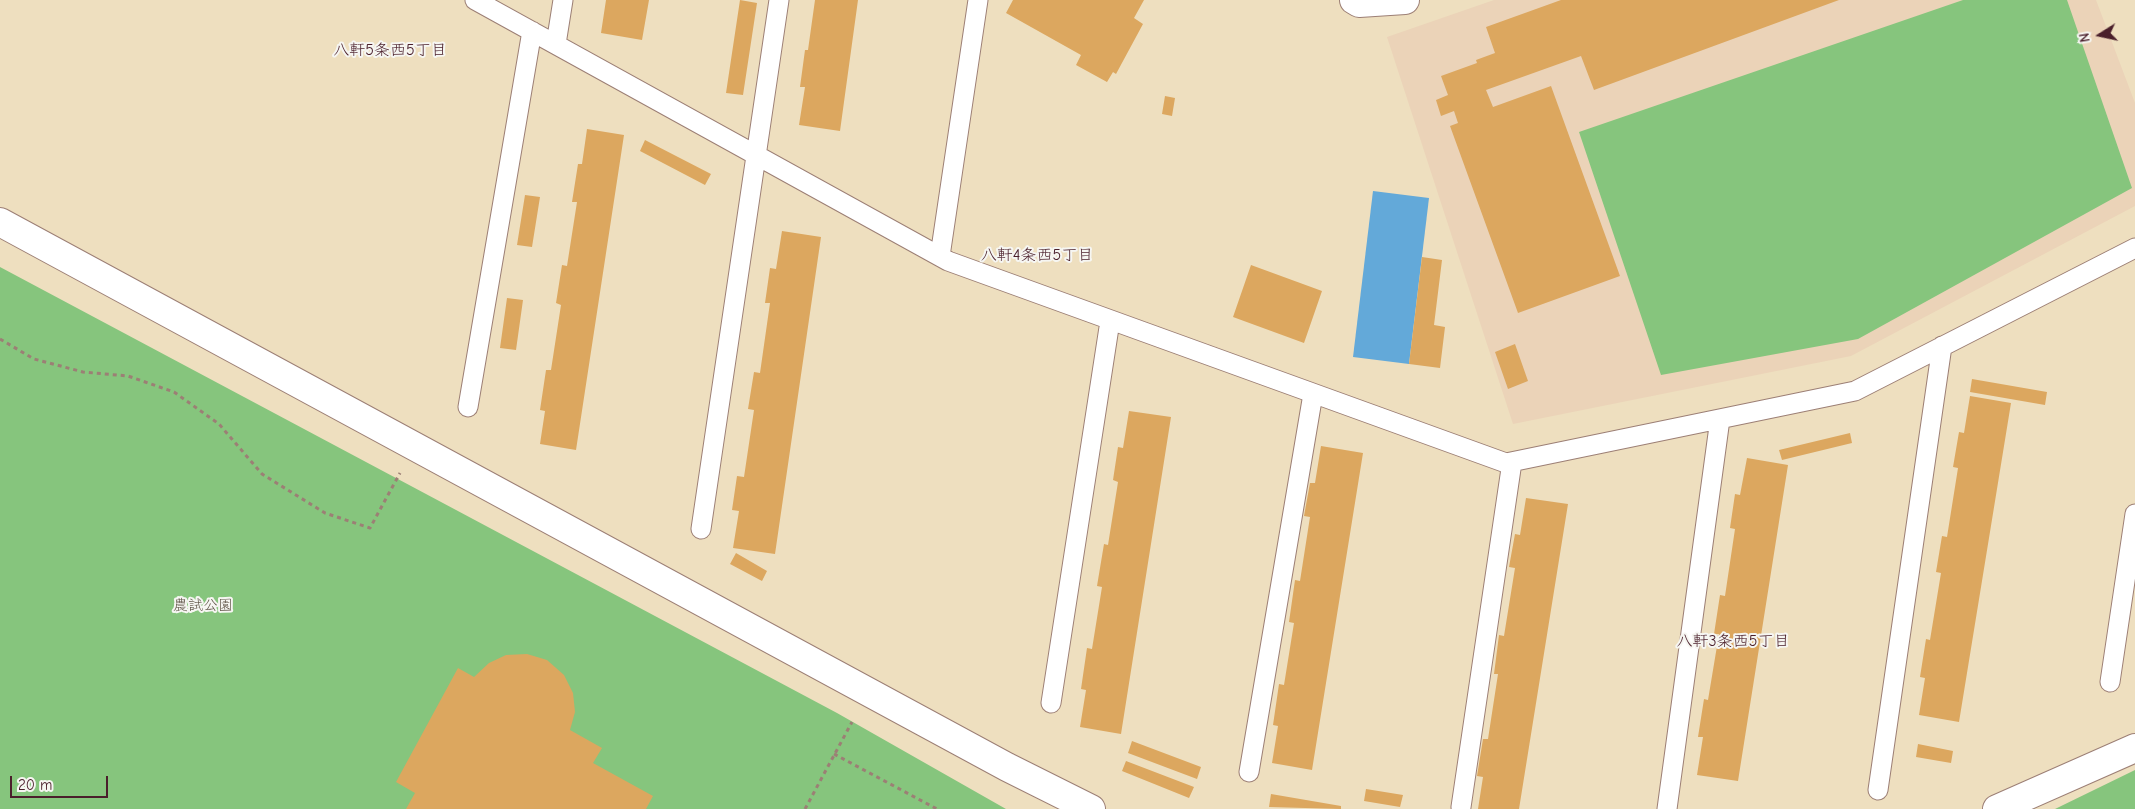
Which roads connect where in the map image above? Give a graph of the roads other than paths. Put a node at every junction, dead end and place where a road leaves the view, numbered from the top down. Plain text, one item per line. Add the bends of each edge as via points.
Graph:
1 (475, 0) edge
2 (563, 0) edge
3 (778, 0) edge
4 (978, 0) edge
5 (1354, 0) edge
6 (1405, 0) edge
7 (532, 31) junction
8 (556, 44) junction
9 (756, 155) junction
10 (0, 222) edge
11 (2135, 248) edge
12 (940, 256) junction
13 (1110, 321) junction
14 (1942, 346) junction
15 (1313, 394) junction
16 (468, 407) dead end
17 (1720, 419) junction
18 (1512, 462) junction
19 (2135, 514) edge
20 (701, 529) dead end
21 (2110, 682) dead end
22 (1051, 703) dead end
23 (2135, 748) edge
24 (1249, 772) dead end
25 (1878, 790) dead end
26 (1461, 807) dead end
27 (1091, 809) edge
28 (1667, 809) edge
29 (1997, 809) edge

1 - 7 lane
2 - 8 lane
3 - 9 lane
4 - 12 lane
5 - 6 street via 1359,3
7 - 8 lane
7 - 16 lane
8 - 9 lane
9 - 12 lane
9 - 20 lane
10 - 27 street via 998,762
11 - 14 lane
12 - 13 lane
13 - 15 lane
13 - 22 lane
14 - 17 lane via 1855,391
14 - 25 lane
15 - 18 lane via 1506,463
15 - 24 lane
17 - 18 lane
17 - 28 lane
18 - 26 lane
19 - 21 lane
23 - 29 street

